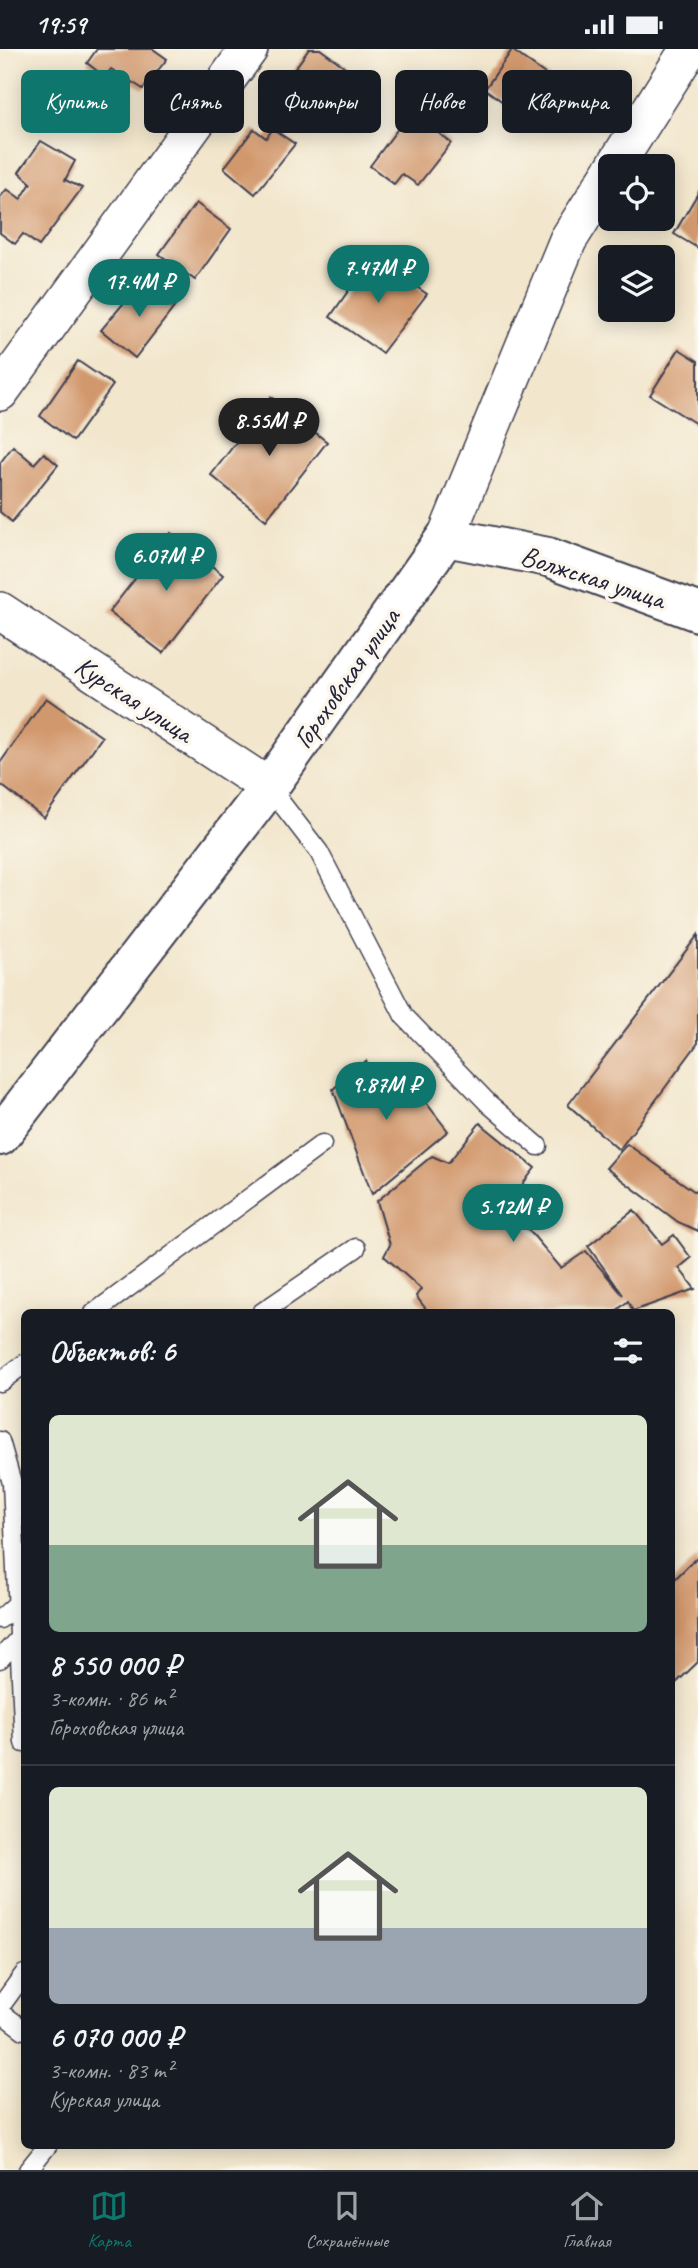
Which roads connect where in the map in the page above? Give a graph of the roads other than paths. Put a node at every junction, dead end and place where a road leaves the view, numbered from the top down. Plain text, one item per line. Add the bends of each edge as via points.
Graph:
1 (249, 49) edge
2 (689, 49) edge
3 (623, 154) edge
4 (598, 193) edge
5 (0, 392) edge
6 (446, 537) junction
7 (0, 611) edge
8 (698, 612) edge
9 (269, 787) junction
10 (0, 1136) edge
11 (322, 1144) dead end
12 (538, 1146) dead end
13 (356, 1248) dead end
14 (99, 1309) edge
15 (267, 1309) edge
16 (21, 1366) edge
17 (0, 1382) edge
18 (0, 1441) edge
19 (11, 1473) edge
20 (18, 1603) junction
21 (0, 1619) edge
22 (20, 1637) junction
23 (0, 1659) edge
24 (21, 1661) edge
25 (21, 1978) edge
26 (0, 2009) edge
27 (21, 2027) edge
28 (45, 2149) edge
29 (28, 2170) edge

1 - 5 street
2 - 3 street
4 - 6 street, Гороховская улица via 568,240
6 - 8 street, Волжская улица via 548,557
6 - 9 street, Гороховская улица
7 - 9 street, Курская улица
9 - 10 street, Гороховская улица
9 - 12 lane via 319,852 404,1016 489,1104
11 - 14 lane
13 - 15 lane
16 - 17 lane
18 - 19 lane
19 - 20 lane
20 - 21 lane
20 - 22 lane
22 - 23 lane
22 - 24 lane
25 - 26 lane
26 - 27 lane
28 - 29 lane

